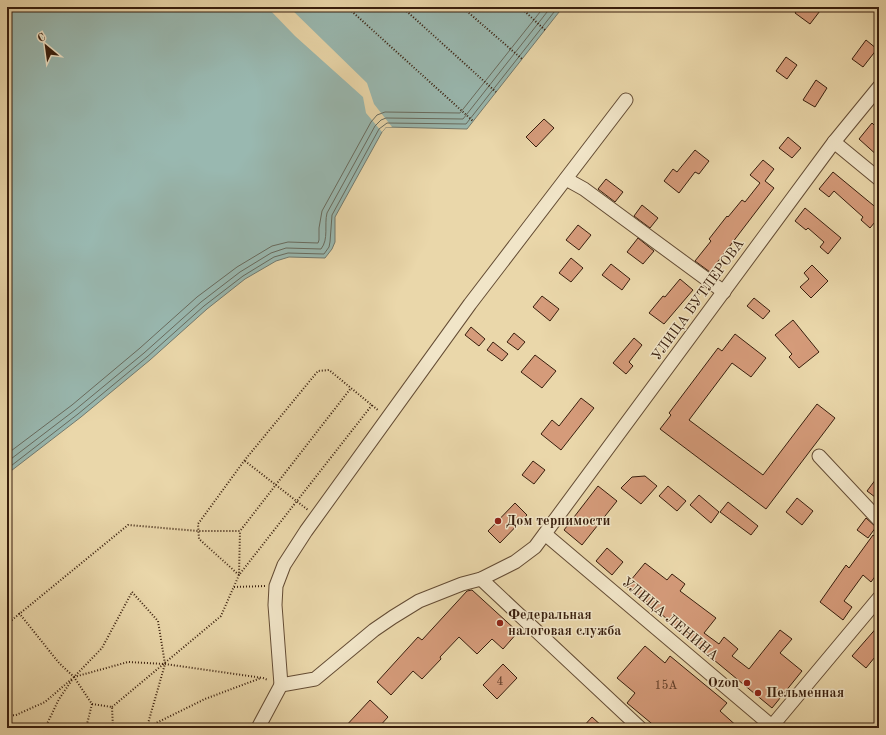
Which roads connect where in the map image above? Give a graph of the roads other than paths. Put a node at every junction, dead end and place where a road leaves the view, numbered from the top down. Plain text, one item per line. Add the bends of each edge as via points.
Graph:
1 (879, 87) edge
2 (626, 100) dead end
3 (834, 142) junction
4 (566, 179) junction
5 (879, 180) edge
6 (724, 292) junction
7 (818, 456) dead end
8 (879, 520) edge
9 (545, 534) junction
10 (481, 579) junction
11 (879, 598) edge
12 (281, 685) junction
13 (773, 727) edge
14 (258, 728) edge
15 (640, 728) edge

1 - 3 street, УЛИЦА БУТЛЕРОВА
2 - 4 street
3 - 5 street
3 - 6 street, УЛИЦА БУТЛЕРОВА
4 - 6 street via 584,189
4 - 12 street via 470,304 284,565 276,586 274,605
6 - 9 street, УЛИЦА БУТЛЕРОВА
7 - 8 street
9 - 10 street, УЛИЦА БУТЛЕРОВА via 526,555
9 - 13 street, УЛИЦА ЛЕНИНА
10 - 12 street, УЛИЦА БУТЛЕРОВА via 442,591 393,617 315,680
10 - 15 street
11 - 13 street
12 - 14 street

